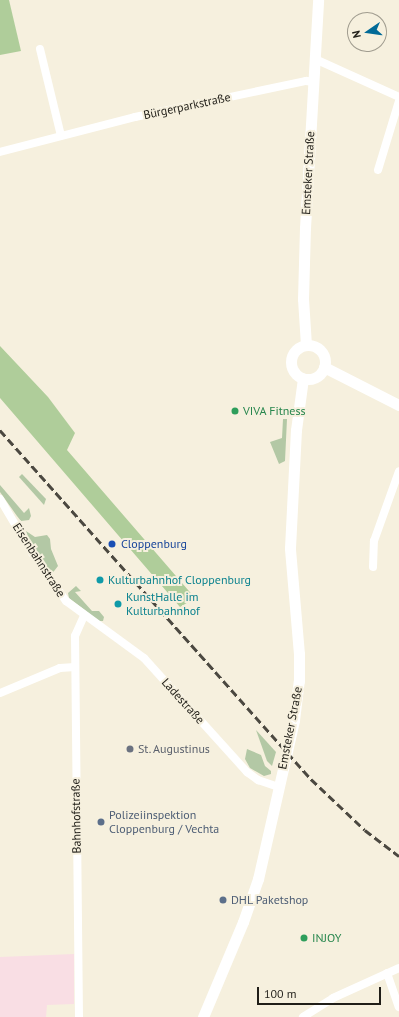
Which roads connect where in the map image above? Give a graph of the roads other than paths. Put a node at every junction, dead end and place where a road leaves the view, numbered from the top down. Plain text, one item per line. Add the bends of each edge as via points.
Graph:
1 (318, 0) edge
2 (40, 49) dead end
3 (315, 59) junction
4 (313, 82) junction
5 (399, 97) edge
6 (399, 101) edge
7 (61, 136) junction
8 (0, 152) edge
9 (378, 170) dead end
10 (306, 345) junction
11 (324, 367) junction
12 (303, 378) junction
13 (399, 405) edge
14 (399, 471) edge
15 (0, 499) edge
16 (373, 567) dead end
17 (84, 616) junction
18 (75, 667) junction
19 (0, 693) edge
20 (278, 787) junction
21 (399, 968) edge
22 (387, 973) junction
23 (399, 1007) edge
24 (79, 1017) edge
25 (203, 1017) edge
26 (304, 1017) edge

1 - 3 street, Emsteker Straße
2 - 7 street
3 - 4 street, Emsteker Straße
3 - 5 street
4 - 7 street, Bürgerparkstraße via 306,81
4 - 10 street, Emsteker Straße via 303,299
6 - 9 street
7 - 8 street, Bürgerparkstraße
10 - 11 street via 322,352
10 - 12 street via 297,349 292,363 295,372
11 - 12 street via 313,378
11 - 13 street
12 - 20 street, Emsteker Straße via 296,430 290,548 299,681 294,720
14 - 16 street via 374,541
15 - 17 street, Eisenbahnstraße via 51,582 66,601
17 - 18 street, Bahnhofstraße via 75,636
17 - 20 street, Ladestraße via 144,658 251,775
18 - 19 street via 60,668
18 - 24 street, Bahnhofstraße
20 - 25 street, Emsteker Straße via 258,879
21 - 22 street
22 - 23 street
22 - 26 street via 334,998

